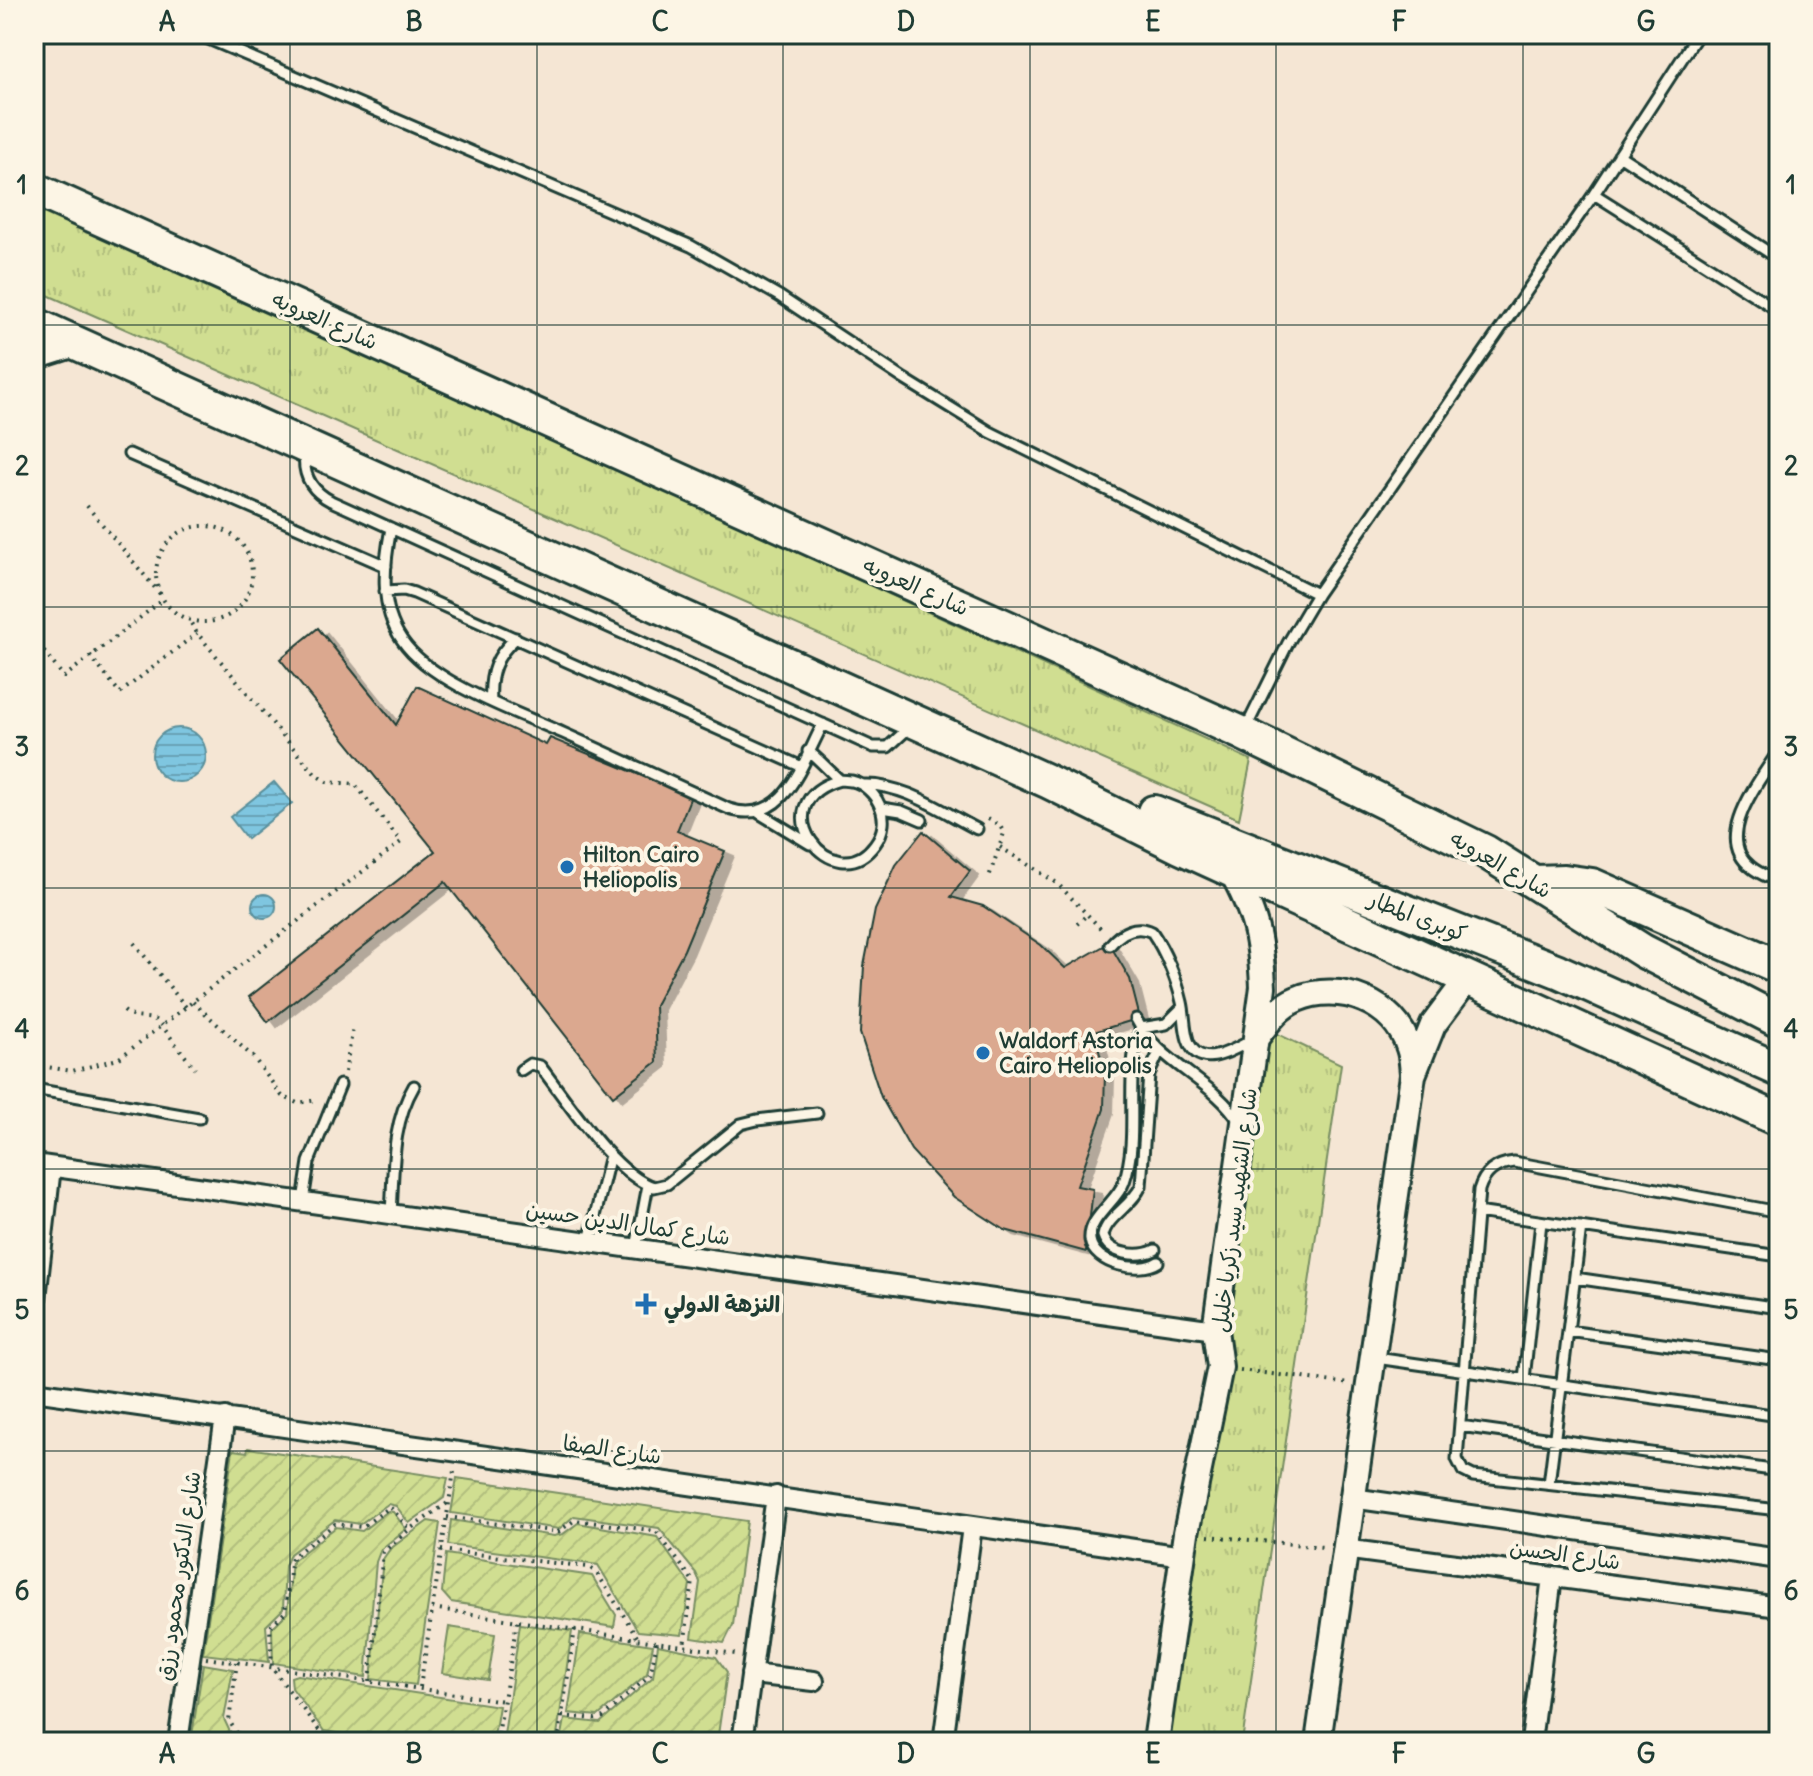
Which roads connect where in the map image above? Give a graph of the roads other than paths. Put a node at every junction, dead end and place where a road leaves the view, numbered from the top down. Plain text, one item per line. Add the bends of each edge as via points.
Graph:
1 (197, 34) edge
2 (1698, 34) edge
3 (1619, 155) junction
4 (34, 189) edge
5 (1594, 194) junction
6 (1779, 259) edge
7 (1779, 311) edge
8 (34, 324) edge
9 (75, 343) junction
10 (34, 356) edge
11 (306, 446) junction
12 (129, 454) dead end
13 (391, 528) junction
14 (386, 566) junction
15 (385, 591) junction
16 (1317, 594) junction
17 (516, 638) junction
18 (491, 701) junction
19 (915, 722) junction
20 (823, 724) junction
21 (1244, 734) junction
22 (1779, 750) edge
23 (808, 751) junction
24 (800, 766) junction
25 (840, 780) junction
26 (1049, 782) junction
27 (863, 785) junction
28 (882, 808) junction
29 (759, 813) junction
30 (922, 820) dead end
31 (977, 829) dead end
32 (812, 846) junction
33 (1231, 870) junction
34 (1536, 882) junction
35 (1779, 882) edge
36 (1111, 943) road end
37 (1779, 967) edge
38 (1469, 977) junction
39 (1183, 1007) junction
40 (1779, 1021) edge
41 (1139, 1024) junction
42 (1256, 1038) junction
43 (1160, 1050) junction
44 (521, 1070) dead end
45 (1779, 1070) edge
46 (1413, 1075) junction
47 (340, 1085) road end
48 (414, 1086) dead end
49 (34, 1089) edge
50 (817, 1113) dead end
51 (199, 1118) dead end
52 (1779, 1120) edge
53 (1132, 1125) junction
54 (1146, 1126) junction
55 (1244, 1129) junction
56 (610, 1155) junction
57 (42, 1166) edge
58 (648, 1185) junction
59 (1123, 1185) junction
60 (1137, 1194) junction
61 (303, 1201) junction
62 (1477, 1212) junction
63 (1779, 1212) edge
64 (391, 1213) junction
65 (1541, 1222) junction
66 (1581, 1227) junction
67 (589, 1241) junction
68 (636, 1248) junction
69 (1155, 1250) dead end
70 (1779, 1256) edge
71 (1158, 1262) dead end
72 (1575, 1278) junction
73 (1779, 1308) edge
74 (34, 1316) edge
75 (1215, 1330) junction
76 (1568, 1331) junction
77 (1372, 1357) junction
78 (1779, 1360) edge
79 (1464, 1371) junction
80 (1524, 1379) junction
81 (1561, 1385) junction
82 (34, 1391) edge
83 (1779, 1416) edge
84 (225, 1417) junction
85 (1460, 1426) junction
86 (1555, 1439) junction
87 (1779, 1471) edge
88 (1549, 1484) junction
89 (776, 1496) junction
90 (1352, 1498) junction
91 (1779, 1507) edge
92 (972, 1527) junction
93 (1184, 1545) junction
94 (1344, 1549) junction
95 (1779, 1559) edge
96 (1552, 1577) junction
97 (1779, 1607) edge
98 (752, 1666) junction
99 (814, 1681) dead end
100 (178, 1742) edge
101 (742, 1742) edge
102 (943, 1742) edge
103 (1156, 1742) edge
104 (1318, 1742) edge
105 (1531, 1742) edge

1 - 16 lane via 691,246 779,296 990,432
2 - 3 lane
3 - 5 lane
3 - 6 lane
4 - 21 highway, شارع العروبه
5 - 7 lane
5 - 16 lane
8 - 9 highway
9 - 10 main road
9 - 11 highway
11 - 13 lane via 306,475 320,495
11 - 19 highway
12 - 14 lane
13 - 14 lane
13 - 20 lane
14 - 15 lane
15 - 17 lane via 414,593
15 - 18 lane via 401,639 420,661
16 - 21 lane
17 - 18 lane via 492,671
17 - 24 lane
18 - 29 lane via 729,809
19 - 20 lane via 883,749
19 - 26 highway
20 - 23 lane
21 - 34 highway, شارع العروبه via 1486,852
22 - 35 lane via 1735,832 1745,862
23 - 24 lane
23 - 25 lane
24 - 29 lane via 783,796
25 - 27 lane
25 - 32 lane via 814,792 806,804 803,819
26 - 33 highway
26 - 45 highway, كوبرى المطار via 1154,812 1558,971
27 - 28 lane
27 - 31 lane via 897,790
28 - 30 lane
28 - 32 lane via 881,836 863,856 836,860
29 - 32 lane
33 - 38 highway
33 - 42 street, شارع الشهيد سيد زكريا خليل via 1249,904 1262,953
34 - 37 highway via 1592,885
34 - 40 highway, شارع العروبه via 1643,951
36 - 39 lane via 1135,928 1152,932
38 - 46 street via 1433,1025
38 - 52 highway
39 - 41 lane via 1166,1024
39 - 42 lane via 1188,1042 1202,1056 1224,1055
41 - 43 lane
41 - 53 lane
42 - 46 street via 1273,1015 1295,999 1322,992 1350,994 1376,1004 1396,1023 1409,1048
42 - 55 street, شارع الشهيد سيد زكريا خليل
43 - 54 lane via 1149,1074
43 - 55 lane via 1216,1093
44 - 56 lane via 530,1064 540,1066
46 - 77 street
47 - 61 lane via 309,1162
48 - 64 lane via 396,1127
49 - 51 lane
50 - 58 lane via 741,1124 667,1184
53 - 54 lane
53 - 59 lane
54 - 60 lane
55 - 75 street, شارع الشهيد سيد زكريا خليل
56 - 58 lane
56 - 67 lane
57 - 61 street, شارع كمال الدين حسين
57 - 74 street
58 - 68 lane
59 - 60 lane
59 - 71 lane via 1092,1227 1093,1249 1112,1262 1147,1267
60 - 69 lane via 1107,1224 1105,1242 1115,1250 1138,1254
61 - 64 street, شارع كمال الدين حسين
62 - 63 lane via 1487,1173 1514,1162
62 - 65 lane
62 - 79 lane
64 - 67 street, شارع كمال الدين حسين
65 - 66 lane
65 - 80 lane
66 - 70 lane
66 - 72 lane
67 - 68 street, شارع كمال الدين حسين
68 - 75 street, شارع كمال الدين حسين
72 - 73 lane
72 - 76 lane
75 - 93 street, شارع الشهيد سيد زكريا خليل via 1220,1367
76 - 78 lane
76 - 81 lane
77 - 79 lane
77 - 90 street
79 - 80 lane
79 - 85 lane
80 - 81 lane
81 - 83 lane
81 - 86 lane
82 - 84 street, شارع الصفا
84 - 89 street, شارع الصفا
84 - 100 street, شارع الدكتور محمود رزق
85 - 86 lane
85 - 88 lane via 1457,1459 1468,1474
86 - 87 lane
86 - 88 lane
88 - 91 lane
89 - 92 street, شارع الصفا
89 - 98 street
90 - 94 street
90 - 95 street, شارع الحسن
92 - 93 street, شارع الصفا
92 - 102 street
93 - 103 street, شارع الشهيد سيد زكريا خليل
94 - 96 street, شارع الحسن
94 - 104 street
96 - 97 street, شارع الحسن
96 - 105 street
98 - 99 street
98 - 101 street

